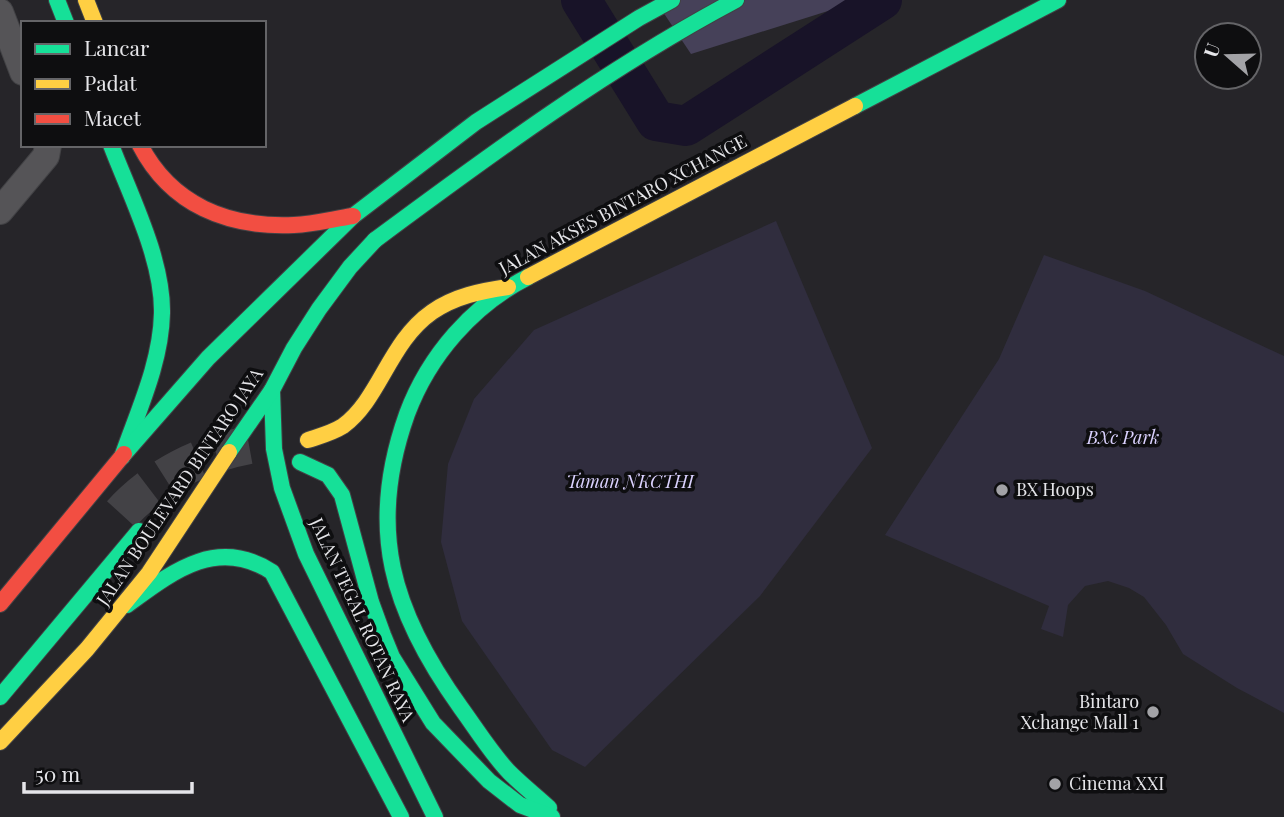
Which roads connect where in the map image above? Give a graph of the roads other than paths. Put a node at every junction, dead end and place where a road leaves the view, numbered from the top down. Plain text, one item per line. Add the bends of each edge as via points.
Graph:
1 (57, 0) edge
2 (86, 0) edge
3 (672, 0) edge
4 (736, 0) edge
5 (1053, 1) edge
6 (65, 21) edge
7 (94, 21) edge
8 (3, 25) edge
9 (21, 67) edge
10 (48, 147) edge
11 (112, 147) edge
12 (141, 147) edge
13 (0, 211) edge
14 (353, 216) junction
15 (508, 287) junction
16 (272, 390) junction
17 (308, 440) dead end
18 (122, 457) junction
19 (300, 462) dead end
20 (139, 531) dead end
21 (306, 554) junction
22 (280, 559) junction
23 (0, 604) edge
24 (123, 608) junction
25 (0, 697) edge
26 (0, 742) edge
27 (401, 817) edge
28 (435, 817) edge
29 (552, 817) edge
30 (560, 817) edge

1 - 6 main road
2 - 7 main road
3 - 14 main road via 477,122
4 - 16 main road, JALAN BOULEVARD BINTARO JAYA via 578,95 375,240 332,290
5 - 15 main road, JALAN AKSES BINTARO XCHANGE
8 - 9 street
10 - 13 street via 46,156
11 - 18 main road via 157,275 162,311 159,342
12 - 14 main road via 162,181 199,208 238,222 288,225
14 - 18 main road via 208,358
15 - 17 main road via 470,293 439,307 407,336 354,418 332,433
15 - 30 main road, JALAN AKSES BINTARO XCHANGE via 442,348 410,405 394,454 387,509 389,551 400,595 438,674 487,746
16 - 21 main road, JALAN TEGAL ROTAN RAYA via 279,475
16 - 24 main road, JALAN BOULEVARD BINTARO JAYA
18 - 23 main road
19 - 29 main road via 328,475 342,495 387,646 433,723 489,781 520,804
20 - 25 main road
21 - 22 main road
21 - 28 main road, JALAN TEGAL ROTAN RAYA
22 - 24 main road via 201,559
22 - 27 main road
24 - 26 main road, JALAN BOULEVARD BINTARO JAYA

